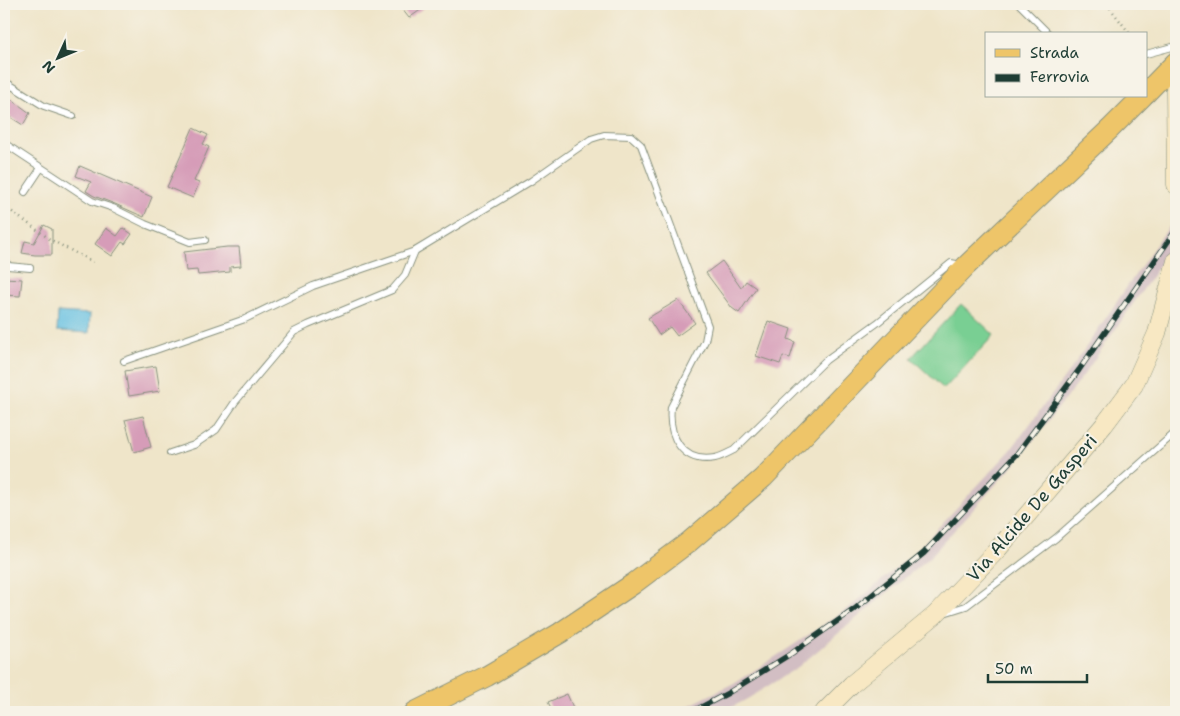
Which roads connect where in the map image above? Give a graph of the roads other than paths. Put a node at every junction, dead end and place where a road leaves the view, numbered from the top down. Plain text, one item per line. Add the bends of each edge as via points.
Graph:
1 (1019, 4) edge
2 (1047, 32) edge
3 (1176, 46) edge
4 (1148, 53) edge
5 (1176, 62) edge
6 (1176, 76) edge
7 (4, 81) edge
8 (1148, 91) edge
9 (1141, 98) edge
10 (73, 116) dead end
11 (4, 144) edge
12 (42, 168) junction
13 (1176, 185) edge
14 (25, 192) dead end
15 (205, 240) dead end
16 (415, 251) junction
17 (4, 254) edge
18 (1176, 261) edge
19 (966, 266) junction
20 (30, 268) dead end
21 (124, 362) dead end
22 (1176, 432) edge
23 (170, 453) dead end
24 (935, 615) junction
25 (416, 712) edge
26 (824, 712) edge

1 - 2 lane
3 - 4 lane
5 - 8 main road
6 - 13 main road
7 - 10 lane via 44,106
9 - 19 main road
11 - 12 lane
12 - 14 lane
12 - 15 lane via 92,201 190,242
16 - 19 lane via 531,181 591,139 604,135 631,136 641,145 708,326 705,341 671,407 670,419 672,433 683,450 697,458 716,458 734,450 826,360 877,324 951,263
16 - 21 lane via 313,286 245,319
16 - 23 lane via 405,275 392,290 294,332 256,375 216,430 194,445
17 - 20 lane via 8,266
18 - 24 main road, Via Alcide De Gasperi via 1157,333 1134,385 998,549
19 - 25 main road via 763,478 689,542 560,633 487,676
22 - 24 lane via 1056,538 1004,578 966,606
24 - 26 main road, Via Alcide De Gasperi via 852,684

